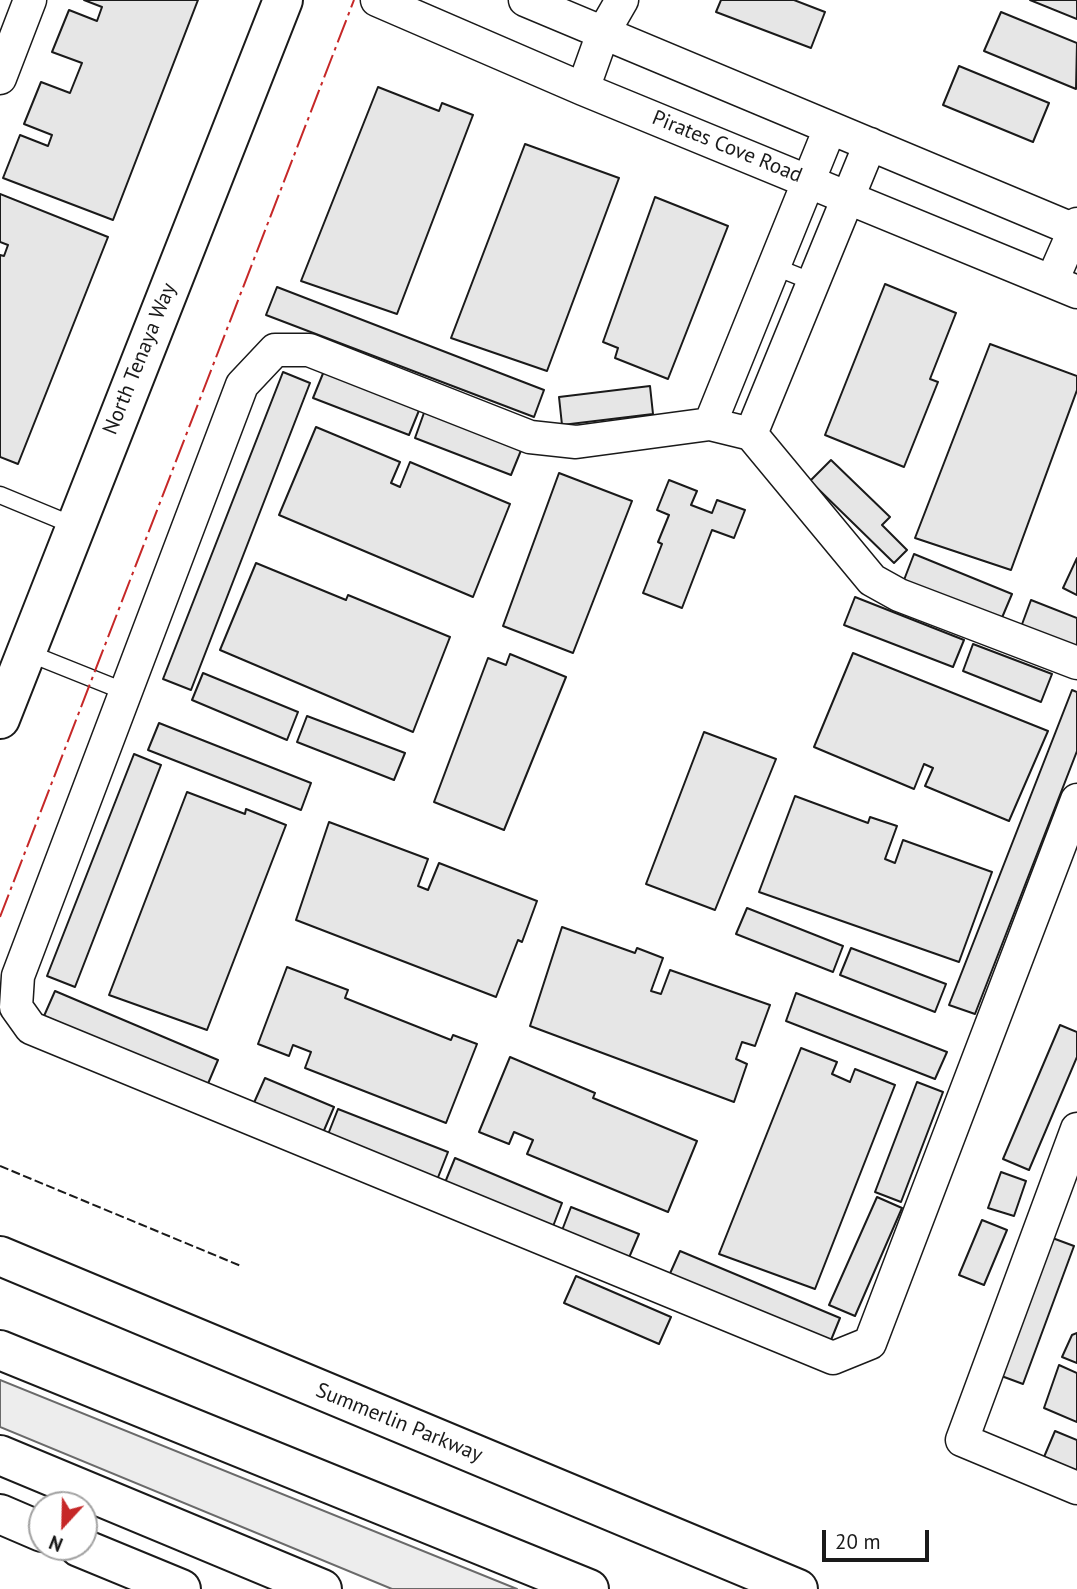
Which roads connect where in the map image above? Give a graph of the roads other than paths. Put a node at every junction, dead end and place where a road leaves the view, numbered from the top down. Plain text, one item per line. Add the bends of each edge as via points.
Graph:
1 (30, 0) edge
2 (283, 0) edge
3 (377, 0) edge
4 (525, 0) edge
5 (622, 0) edge
6 (603, 33) junction
7 (0, 78) edge
8 (583, 89) junction
9 (830, 128) junction
10 (870, 145) junction
11 (808, 180) junction
12 (848, 198) junction
13 (1076, 228) edge
14 (773, 266) junction
15 (813, 282) junction
16 (1064, 286) edge
17 (710, 424) junction
18 (751, 435) junction
19 (0, 495) edge
20 (75, 526) junction
21 (26, 652) junction
22 (1077, 663) edge
23 (126, 692) junction
24 (0, 719) edge
25 (1077, 800) edge
26 (1077, 1129) edge
27 (0, 1256) edge
28 (0, 1350) edge
29 (0, 1455) edge
30 (1077, 1488) edge
31 (0, 1514) edge
32 (28, 1526) edge
33 (98, 1555) edge
34 (181, 1589) edge
35 (322, 1589) edge
36 (589, 1589) edge
37 (798, 1589) edge

1 - 7 street
2 - 20 main road, North Tenaya Way
3 - 8 street, Pirates Cove Road
4 - 6 street
5 - 6 street
6 - 8 street
6 - 9 street
8 - 11 street, Pirates Cove Road
9 - 10 street
9 - 11 street
10 - 12 street
10 - 13 street
11 - 12 street, Pirates Cove Road
11 - 14 street
12 - 15 street
12 - 16 street, Pirates Cove Road
13 - 16 street
14 - 15 lane
14 - 17 street
15 - 18 street
17 - 18 street
17 - 23 street via 576,442 530,436 309,350 275,350 242,385
18 - 22 street via 873,580 899,595
19 - 20 lane
20 - 21 main road, North Tenaya Way
21 - 23 lane
21 - 24 main road, North Tenaya Way
23 - 25 street via 18,976 16,1007 31,1028 833,1359 870,1343
26 - 30 street via 962,1440
27 - 37 main road, Summerlin Parkway
28 - 36 main road
29 - 35 main road
31 - 32 main road
33 - 34 main road

